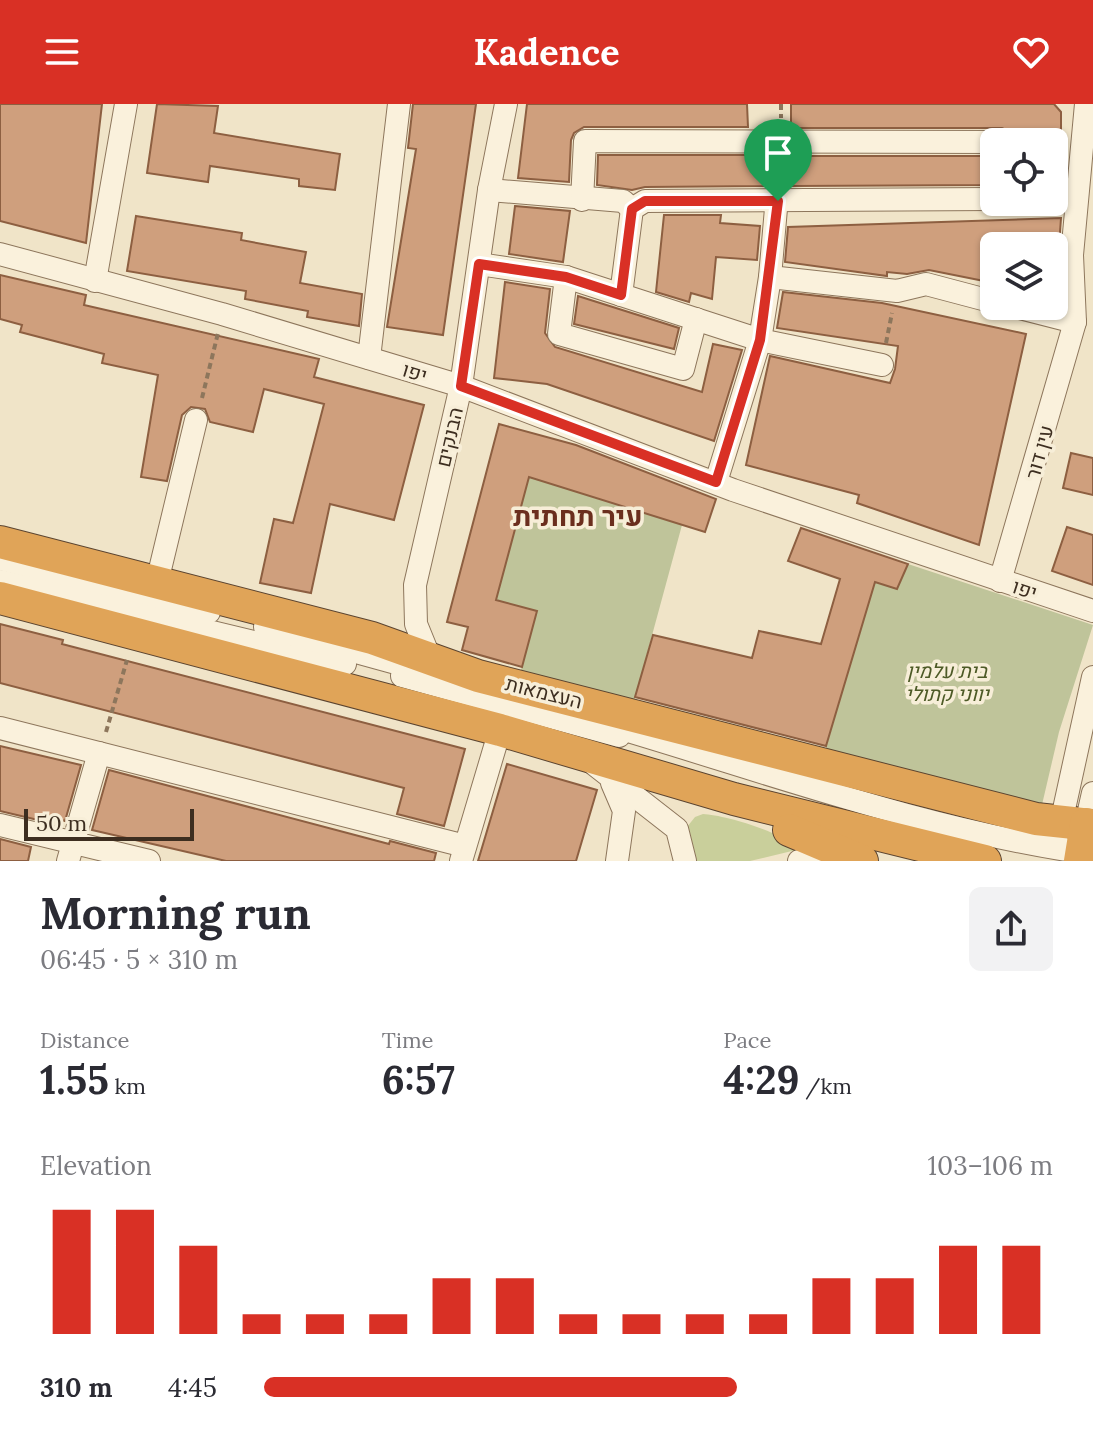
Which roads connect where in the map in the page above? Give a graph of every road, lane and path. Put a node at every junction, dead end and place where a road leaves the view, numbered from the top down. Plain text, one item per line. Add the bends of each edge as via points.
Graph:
1 (126, 104) edge
2 (399, 104) edge
3 (1086, 104) edge
4 (503, 108) edge
5 (782, 140) junction
6 (980, 142) edge
7 (1068, 187) edge
8 (489, 190) junction
9 (980, 199) edge
10 (582, 200) junction
11 (778, 201) junction
12 (632, 209) junction
13 (1067, 216) edge
14 (0, 254) edge
15 (1072, 255) junction
16 (479, 264) junction
17 (1093, 270) edge
18 (566, 277) junction
19 (770, 277) junction
20 (95, 281) junction
21 (897, 291) junction
22 (621, 295) junction
23 (980, 298) edge
24 (1093, 304) edge
25 (222, 314) junction
26 (696, 319) junction
27 (1067, 320) edge
28 (1075, 322) junction
29 (760, 340) junction
30 (369, 358) junction
31 (882, 365) joint
32 (461, 386) junction
33 (196, 420) joint
34 (716, 482) junction
35 (0, 542) edge
36 (0, 559) edge
37 (0, 581) edge
38 (1000, 581) junction
39 (157, 582) junction
40 (0, 598) edge
41 (1093, 611) edge
42 (134, 633) junction
43 (445, 665) junction
44 (1093, 677) edge
45 (0, 728) edge
46 (500, 730) junction
47 (99, 753) junction
48 (583, 754) junction
49 (607, 776) junction
50 (734, 799) junction
51 (0, 825) edge
52 (1076, 840) edge
53 (71, 852) edge
54 (463, 854) edge
55 (685, 860) edge
56 (841, 860) edge
57 (149, 861) edge
58 (617, 861) edge
59 (799, 861) edge
60 (985, 861) edge

1 - 20 street
2 - 30 street
3 - 7 street, עין דור
4 - 8 street, הבנקים
5 - 6 street
5 - 10 street via 585,141
5 - 11 street
8 - 10 street
8 - 16 street, הבנקים
9 - 11 street
10 - 12 street via 623,201
11 - 12 street via 645,201
11 - 19 street
12 - 22 street
13 - 15 street, עין דור
14 - 20 street, יפו
15 - 17 street
15 - 28 street, עין דור
16 - 18 street
16 - 32 street, הבנקים
18 - 22 street
18 - 26 street via 559,334 683,369
19 - 21 street
19 - 29 street
20 - 25 street, יפו
21 - 23 street via 926,284
21 - 31 path
22 - 26 street
24 - 28 street, עין דור
25 - 30 street, יפו
25 - 33 path
26 - 29 street
27 - 28 street
28 - 38 street, עין דור
29 - 31 street
29 - 34 street
30 - 32 street, יפו
32 - 34 street, יפו
32 - 43 street, הבנקים via 415,585 421,638 427,651
33 - 39 street
34 - 38 street, יפו
35 - 39 highway, העצמאות
36 - 52 street via 420,670 868,805
37 - 52 street via 428,681 681,754 842,811 946,838
38 - 41 street, יפו
39 - 43 highway, העצמאות via 372,638
40 - 42 highway
42 - 46 highway
42 - 47 path
43 - 52 highway, העצמאות via 1036,819
44 - 52 street
45 - 47 street
46 - 48 highway
46 - 54 street
47 - 53 street
47 - 54 street
48 - 49 street
48 - 50 highway
49 - 55 street via 677,829
49 - 58 street via 624,811
50 - 56 highway
50 - 60 highway
51 - 53 street
53 - 57 street
56 - 59 street

